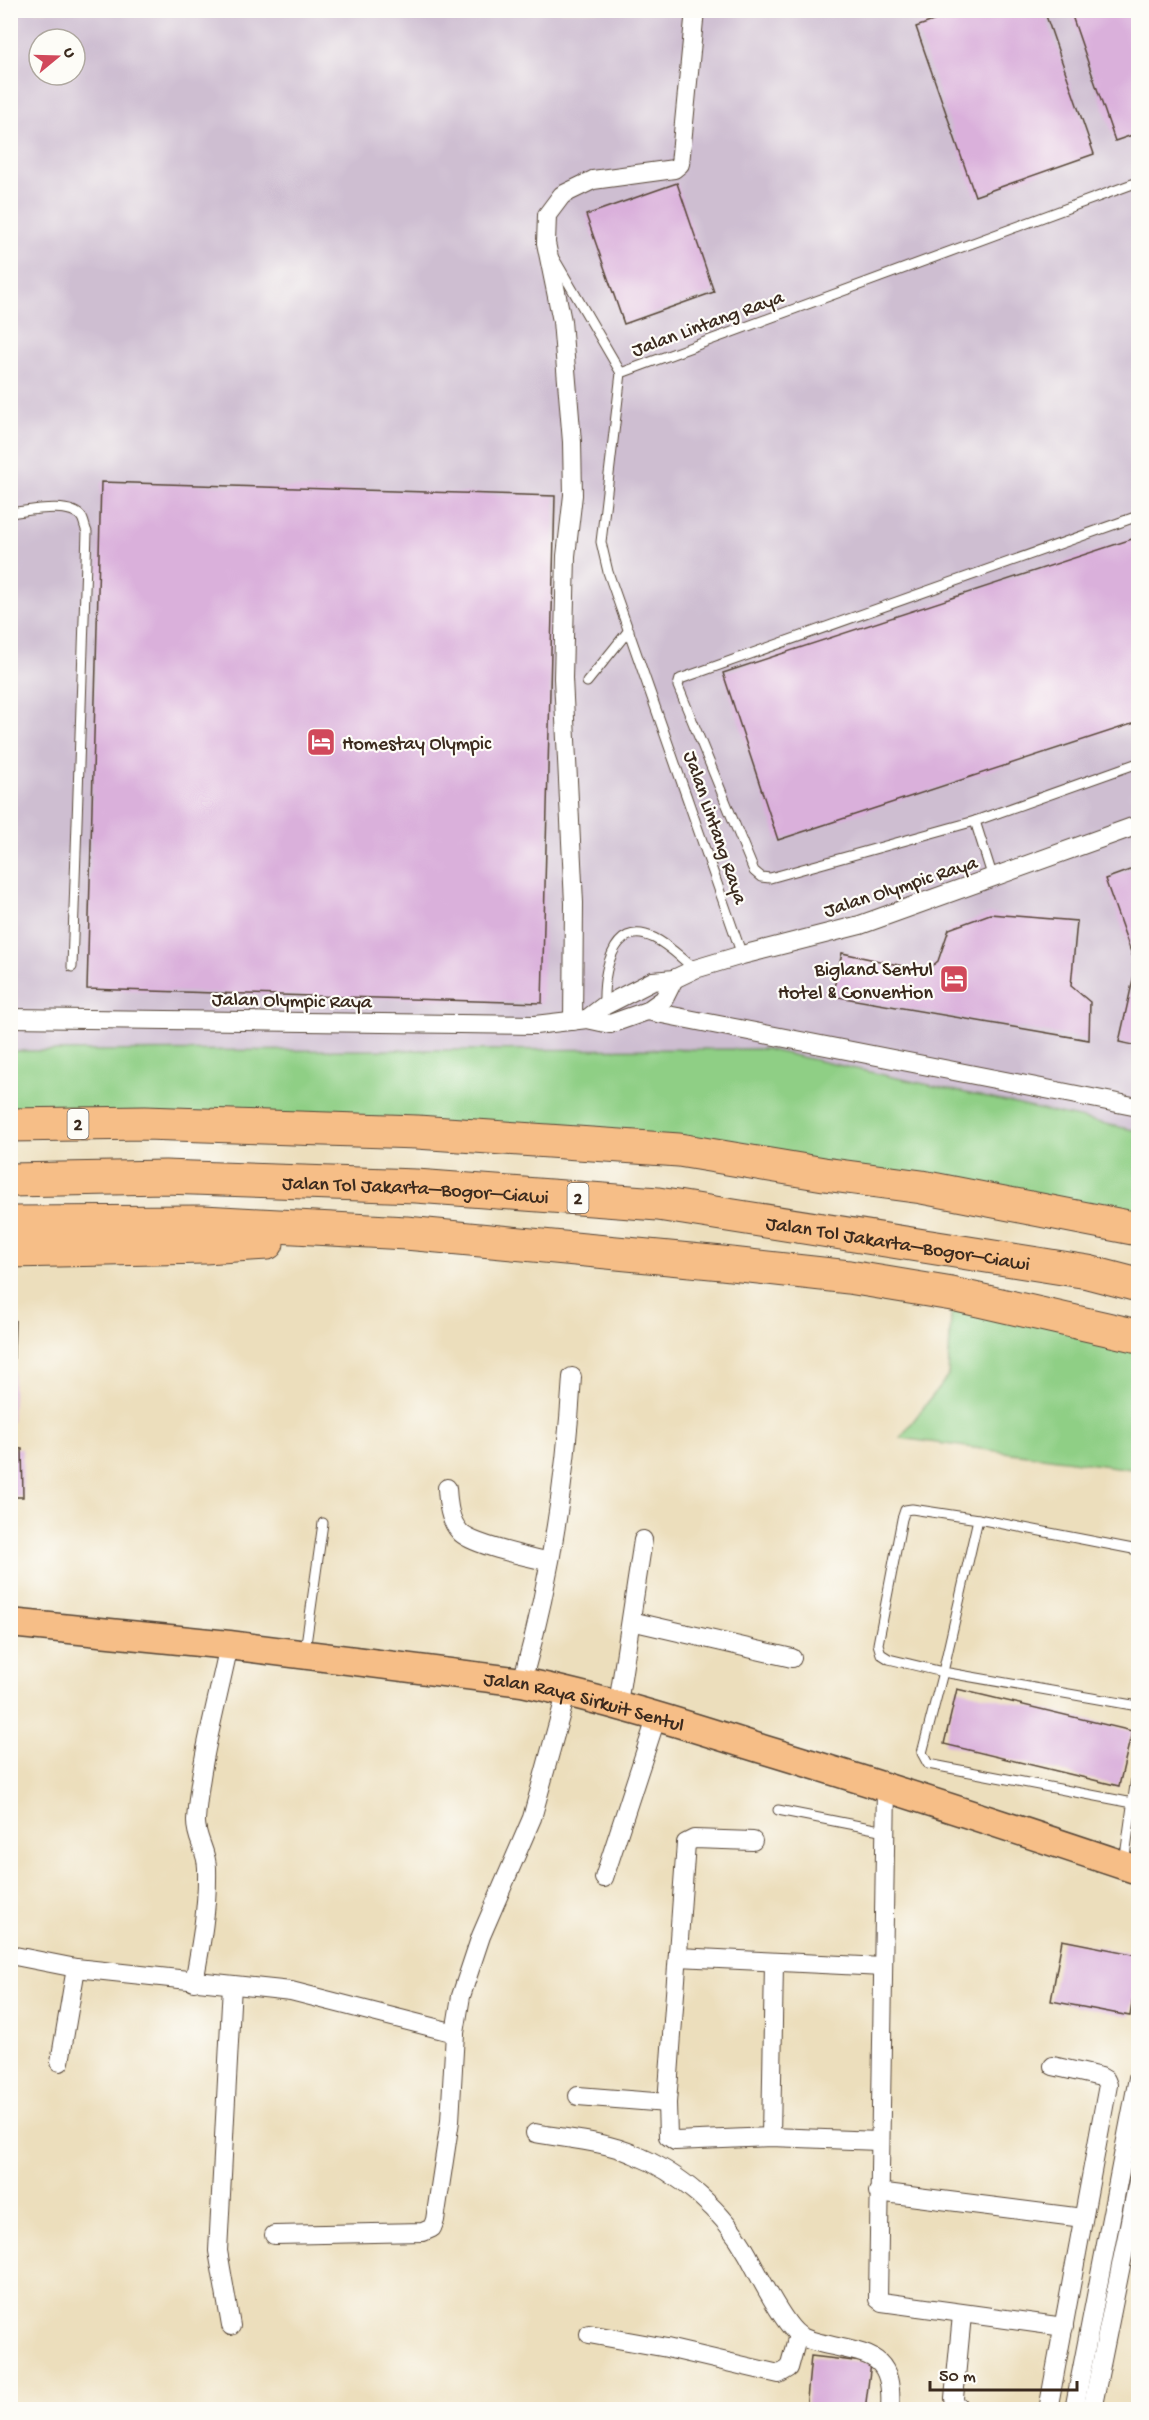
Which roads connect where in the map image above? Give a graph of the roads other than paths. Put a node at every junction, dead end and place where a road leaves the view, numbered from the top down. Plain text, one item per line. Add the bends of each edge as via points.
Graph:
1 (695, 10) edge
2 (1138, 182) edge
3 (546, 243) junction
4 (621, 373) junction
5 (10, 513) edge
6 (1138, 516) edge
7 (629, 630) junction
8 (587, 682) dead end
9 (1138, 763) edge
10 (975, 821) junction
11 (1138, 825) edge
12 (993, 878) junction
13 (742, 954) junction
14 (72, 967) dead end
15 (695, 969) junction
16 (674, 979) junction
17 (604, 1006) junction
18 (647, 1011) junction
19 (10, 1018) edge
20 (580, 1020) junction
21 (610, 1024) junction
22 (1138, 1107) edge
23 (10, 1125) edge
24 (10, 1180) edge
25 (10, 1223) edge
26 (1138, 1228) edge
27 (406, 1233) junction
28 (10, 1251) edge
29 (1138, 1285) edge
30 (1138, 1336) edge
31 (572, 1377) dead end
32 (447, 1488) dead end
33 (978, 1519) junction
34 (323, 1523) dead end
35 (643, 1540) dead end
36 (1138, 1550) edge
37 (549, 1562) junction
38 (631, 1621) junction
39 (10, 1623) edge
40 (230, 1645) junction
41 (304, 1654) junction
42 (792, 1658) dead end
43 (943, 1672) junction
44 (522, 1682) junction
45 (567, 1691) junction
46 (618, 1704) junction
47 (1138, 1706) edge
48 (657, 1716) junction
49 (1138, 1764) edge
50 (886, 1786) junction
51 (1133, 1803) junction
52 (778, 1810) dead end
53 (885, 1831) junction
54 (753, 1841) dead end
55 (1131, 1867) edge
56 (604, 1878) dead end
57 (10, 1955) edge
58 (678, 1957) junction
59 (774, 1963) junction
60 (883, 1967) junction
61 (76, 1968) junction
62 (194, 1982) junction
63 (232, 1985) junction
64 (455, 2032) junction
65 (60, 2062) dead end
66 (1053, 2066) dead end
67 (1138, 2078) edge
68 (578, 2096) dead end
69 (667, 2103) junction
70 (535, 2133) dead end
71 (771, 2136) junction
72 (879, 2141) junction
73 (1138, 2181) edge
74 (878, 2192) junction
75 (1083, 2218) junction
76 (274, 2235) dead end
77 (962, 2315) junction
78 (231, 2326) dead end
79 (1064, 2327) junction
80 (589, 2334) dead end
81 (798, 2335) junction
82 (890, 2409) edge
83 (963, 2409) edge
84 (1048, 2409) edge
85 (1074, 2409) edge
86 (1092, 2409) edge

1 - 3 street via 680,164 674,169 593,180 570,190 547,215
2 - 4 lane, Jalan Lintang Raya
3 - 4 lane
3 - 20 street via 562,321 572,442 573,495 566,556 563,678
4 - 7 lane, Jalan Lintang Raya via 601,542
5 - 14 lane via 72,510 82,518 87,532
6 - 10 lane via 680,679 680,693 754,871 761,877 770,878
7 - 8 lane
7 - 13 lane, Jalan Lintang Raya
9 - 10 lane
10 - 12 lane
11 - 12 street, Jalan Olympic Raya
12 - 13 street, Jalan Olympic Raya via 860,925
13 - 15 street, Jalan Olympic Raya
15 - 16 street, Jalan Olympic Raya
15 - 17 lane via 654,938 638,933 623,939 612,950
16 - 17 street, Jalan Olympic Raya via 653,981
16 - 18 street via 664,999
17 - 20 street, Jalan Olympic Raya
17 - 21 lane
18 - 21 street
18 - 22 street
19 - 20 street, Jalan Olympic Raya via 535,1025
20 - 21 street, Jalan Olympic Raya
23 - 26 highway, 2 via 145,1123 417,1132 679,1149 922,1187
24 - 29 highway, Jalan Tol Jakarta–Bogor–Ciawi / 2 via 165,1177 416,1186 658,1204 1088,1272
25 - 27 highway via 203,1222
27 - 28 highway via 205,1247
27 - 30 highway via 849,1277 952,1294
31 - 37 street via 562,1489
32 - 37 street via 448,1508 460,1533
33 - 36 lane
33 - 43 lane
33 - 43 lane via 912,1509 905,1510 902,1519 878,1644 881,1654 889,1659
34 - 41 lane
35 - 38 street
37 - 44 street
38 - 42 street
38 - 46 street
39 - 40 main road, Jalan Raya Sirkuit Sentul
40 - 41 main road, Jalan Raya Sirkuit Sentul
40 - 62 street via 200,1786 196,1832 207,1868 203,1932
41 - 44 main road, Jalan Raya Sirkuit Sentul
43 - 47 lane
43 - 51 lane via 922,1753 928,1764
44 - 45 main road, Jalan Raya Sirkuit Sentul
45 - 46 main road, Jalan Raya Sirkuit Sentul
45 - 64 street via 532,1818 480,1936 460,1996
46 - 48 main road, Jalan Raya Sirkuit Sentul
48 - 50 main road, Jalan Raya Sirkuit Sentul
48 - 56 street
49 - 51 lane
50 - 53 street
50 - 55 main road, Jalan Raya Sirkuit Sentul
51 - 55 lane
52 - 53 lane
53 - 60 street
54 - 58 street via 694,1839 686,1843
57 - 61 street
58 - 59 street
58 - 69 street
59 - 60 street
59 - 71 street
60 - 72 street
61 - 62 street
61 - 65 street
62 - 63 street
63 - 64 street via 291,1991
63 - 78 street via 218,2251
64 - 76 street via 450,2121 432,2228 423,2232
66 - 75 street via 1101,2077 1108,2085
67 - 85 street
68 - 69 street
69 - 71 street via 668,2136 675,2141
70 - 81 street via 632,2153 681,2181 714,2211 742,2245
71 - 72 street
72 - 74 street
73 - 86 street
74 - 75 street
74 - 77 street via 878,2299
75 - 79 street
77 - 79 street
77 - 83 street via 954,2398
79 - 84 street
80 - 81 street via 779,2374 789,2368
81 - 82 street via 879,2361 890,2382

